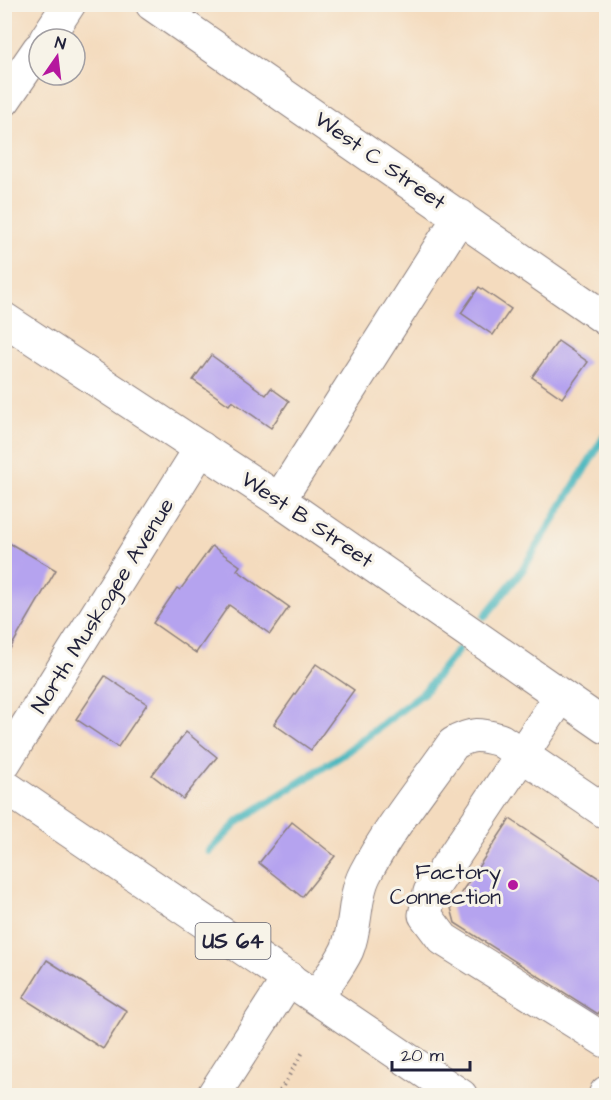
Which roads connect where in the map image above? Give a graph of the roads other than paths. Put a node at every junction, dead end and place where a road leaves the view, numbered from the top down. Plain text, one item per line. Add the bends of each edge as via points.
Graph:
1 (69, 4) edge
2 (152, 4) edge
3 (54, 27) edge
4 (27, 66) edge
5 (4, 100) edge
6 (460, 216) junction
7 (4, 319) edge
8 (606, 319) edge
9 (201, 448) junction
10 (279, 500) junction
11 (561, 696) junction
12 (606, 727) edge
13 (522, 755) junction
14 (4, 763) edge
15 (4, 786) edge
16 (606, 812) edge
17 (289, 978) junction
18 (317, 997) junction
19 (606, 1041) edge
20 (457, 1094) edge
21 (213, 1095) edge

1 - 3 street
2 - 6 street, West C Street
4 - 5 street
6 - 8 street, West C Street
6 - 10 street
7 - 9 street, West B Street
9 - 10 street, West B Street
9 - 14 street, North Muskogee Avenue
10 - 11 street, West B Street
11 - 12 street, West B Street
11 - 13 street
13 - 16 street
13 - 18 street via 500,740 482,735 466,736 453,744 364,876 346,951
13 - 19 street via 430,892 425,915 443,939
15 - 17 street, US 64
17 - 18 street, US 64
17 - 21 street
18 - 20 street, US 64

